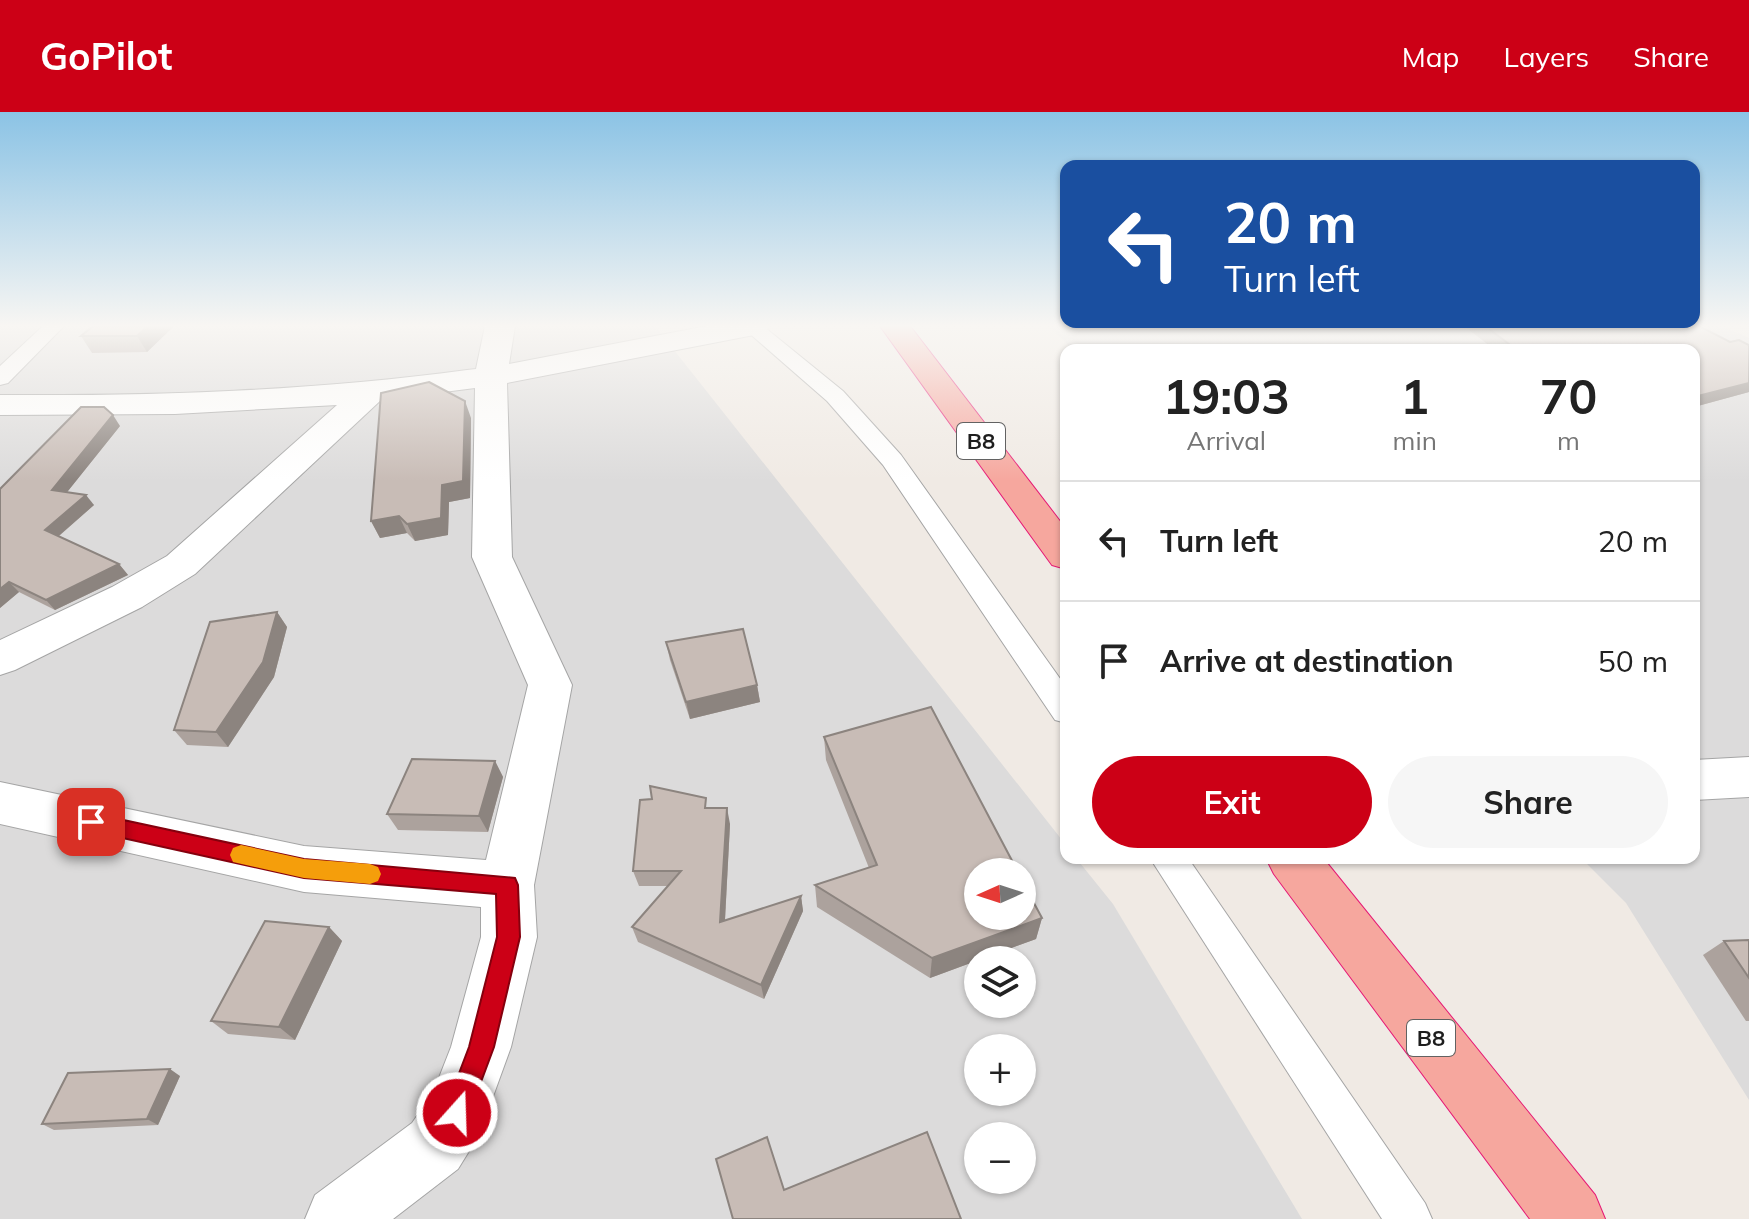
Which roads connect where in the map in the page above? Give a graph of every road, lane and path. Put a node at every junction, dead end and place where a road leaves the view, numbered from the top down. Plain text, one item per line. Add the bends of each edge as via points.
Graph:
1 (479, 378) edge
2 (491, 378) edge
3 (813, 378) edge
4 (933, 378) edge
5 (371, 392) junction
6 (0, 405) edge
7 (1060, 548) edge
8 (0, 659) edge
9 (1060, 702) edge
10 (1749, 777) edge
11 (1700, 780) edge
12 (0, 803) edge
13 (1172, 864) edge
14 (1297, 864) edge
15 (507, 885) junction
16 (339, 1219) edge
17 (1409, 1219) edge
18 (1571, 1219) edge

1 - 5 street
2 - 15 street via 492,557 550,685
3 - 9 lane via 892,460
4 - 7 highway, B8
5 - 6 street
5 - 8 street via 181,565
10 - 11 street
12 - 15 street via 304,869
13 - 17 lane
14 - 18 highway, B8
15 - 16 street via 509,937 481,1047 457,1113 435,1146

